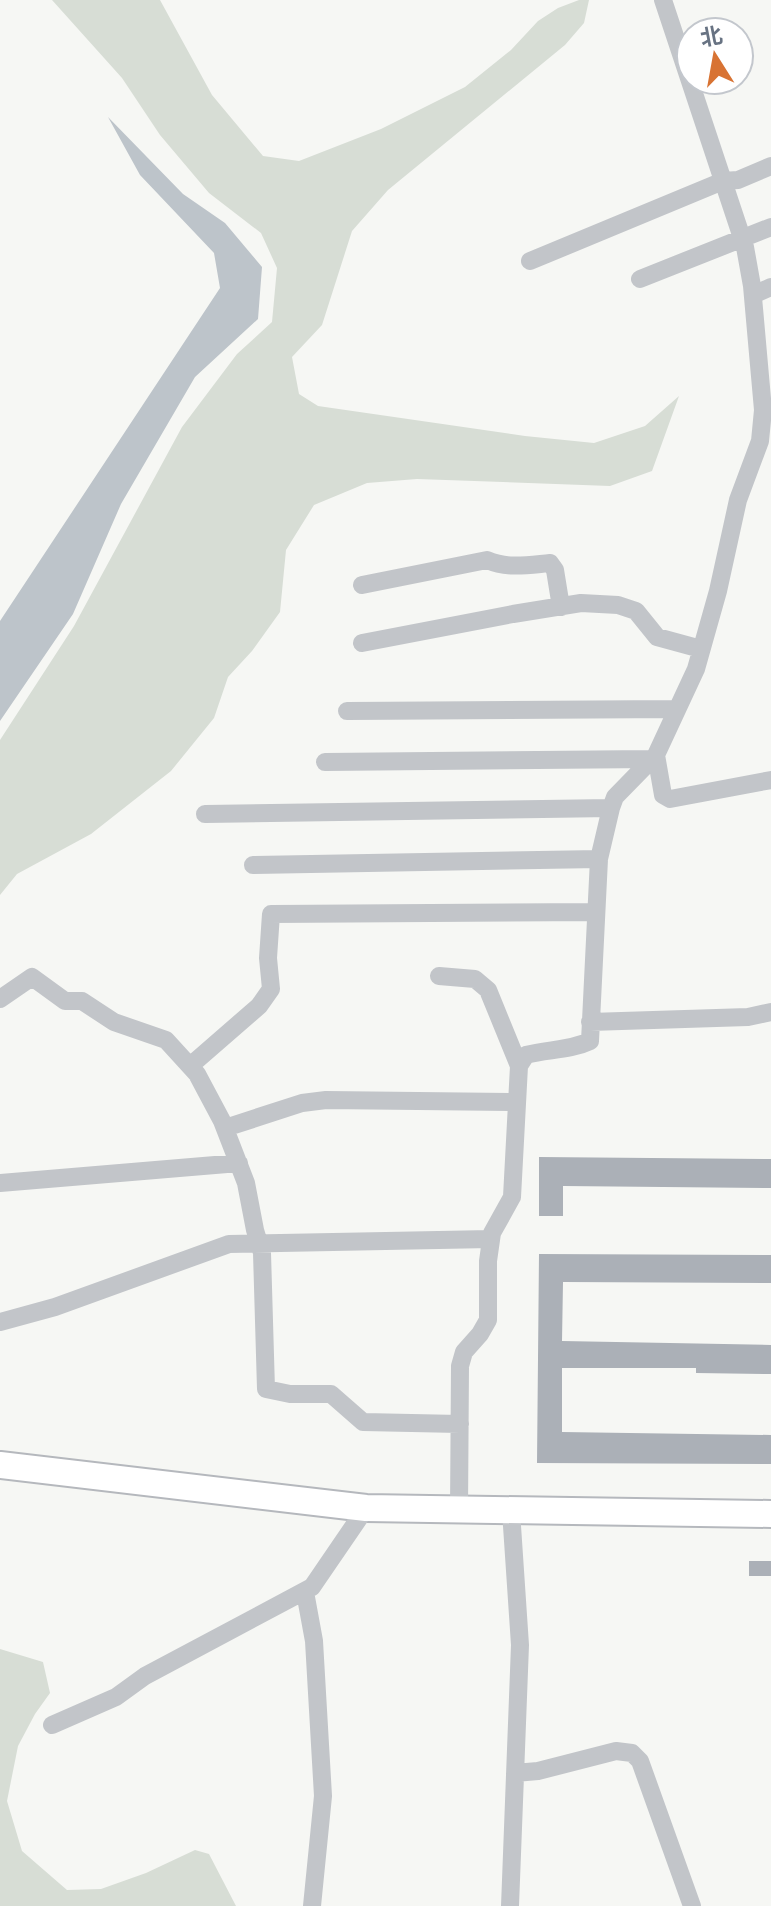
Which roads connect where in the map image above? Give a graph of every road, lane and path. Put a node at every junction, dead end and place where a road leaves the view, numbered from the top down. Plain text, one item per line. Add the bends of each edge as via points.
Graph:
1 (663, 0) edge
2 (771, 166) edge
3 (723, 181) junction
4 (771, 227) edge
5 (742, 239) junction
6 (530, 261) dead end
7 (640, 279) dead end
8 (771, 287) edge
9 (753, 295) junction
10 (362, 585) dead end
11 (561, 607) junction
12 (362, 643) dead end
13 (701, 649) junction
14 (677, 709) junction
15 (347, 711) dead end
16 (654, 757) junction
17 (325, 762) dead end
18 (771, 780) edge
19 (611, 808) junction
20 (205, 814) dead end
21 (599, 859) junction
22 (253, 865) dead end
23 (596, 912) junction
24 (439, 976) dead end
25 (0, 999) edge
26 (771, 1012) edge
27 (590, 1022) junction
28 (190, 1066) junction
29 (519, 1066) junction
30 (517, 1102) junction
31 (225, 1128) junction
32 (239, 1163) junction
33 (0, 1183) edge
34 (491, 1239) junction
35 (259, 1244) junction
36 (0, 1322) edge
37 (460, 1424) junction
38 (0, 1465) edge
39 (366, 1508) junction
40 (459, 1510) junction
41 (511, 1511) junction
42 (771, 1514) edge
43 (305, 1592) junction
44 (52, 1725) dead end
45 (515, 1773) junction
46 (312, 1906) edge
47 (510, 1906) edge
48 (692, 1906) edge

1 - 3 street
2 - 3 street
3 - 5 street
3 - 6 street
4 - 5 street
5 - 7 street
5 - 9 street
8 - 9 street
9 - 13 street via 763,410 760,441 738,500
10 - 11 street via 487,560 515,566 550,563
11 - 12 street
11 - 13 street via 618,605 636,611 657,637
13 - 14 street
14 - 15 street
14 - 16 street
16 - 17 street
16 - 18 street via 663,795 670,799
16 - 19 street via 615,797
19 - 20 street
19 - 21 street
21 - 22 street
21 - 23 street
23 - 27 street
23 - 28 street via 271,914 271,989 259,1006
24 - 29 street via 475,979 488,990
25 - 28 street via 32,977 65,1001 82,1001 114,1022 166,1040
26 - 27 street
27 - 29 street via 590,1041 526,1055
28 - 31 street
29 - 30 street
30 - 31 street via 326,1100
30 - 34 street via 512,1197
31 - 32 street
32 - 33 street
32 - 35 street
34 - 35 street
34 - 37 street via 488,1320 460,1366
35 - 36 street via 229,1244
35 - 37 street via 266,1389 331,1394 363,1422
37 - 40 street
38 - 39 street
39 - 40 street
39 - 43 street via 328,1568
40 - 41 street
41 - 42 street
41 - 45 street via 520,1645
43 - 44 street via 145,1676 116,1697
43 - 46 street via 314,1641 323,1796
45 - 47 street
45 - 48 street via 616,1751 632,1753 640,1761

